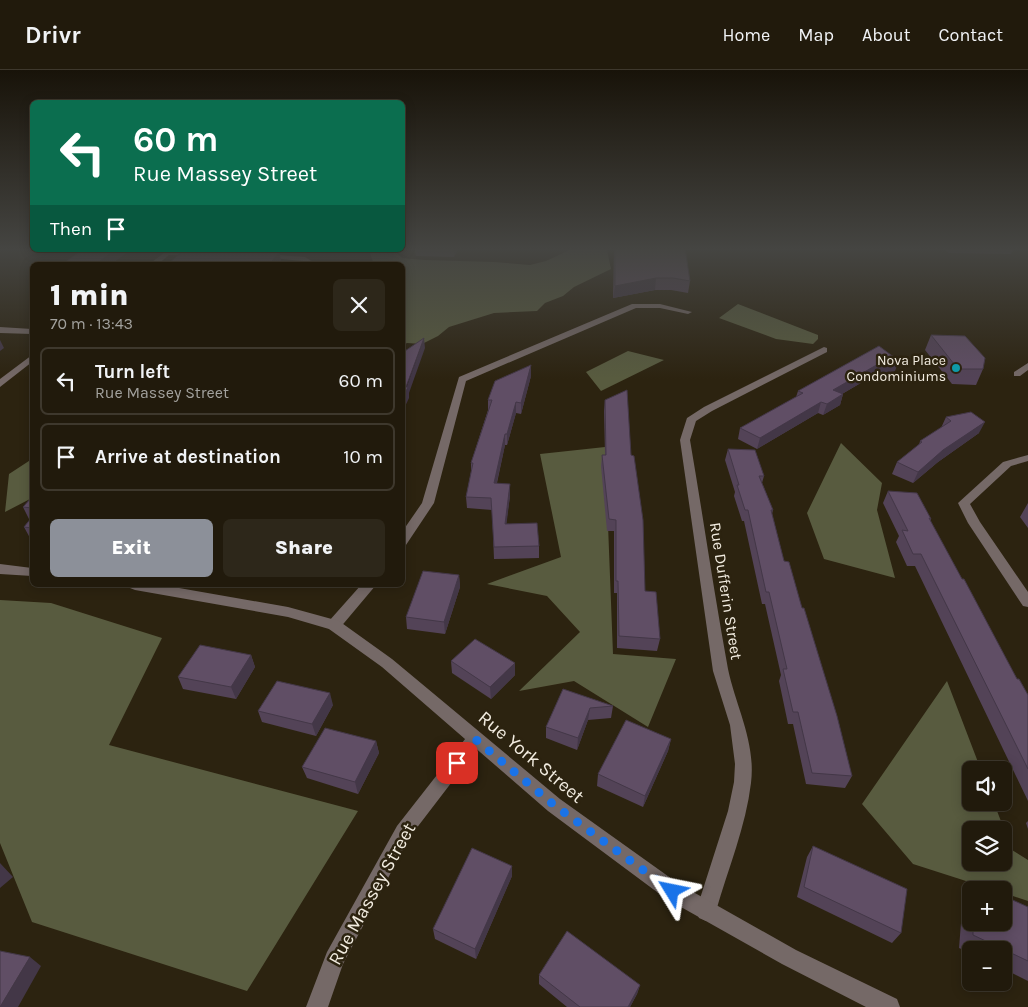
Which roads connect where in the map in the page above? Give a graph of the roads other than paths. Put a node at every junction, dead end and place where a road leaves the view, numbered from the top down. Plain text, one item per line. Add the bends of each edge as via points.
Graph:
1 (688, 312) dead end
2 (0, 330) edge
3 (30, 332) edge
4 (824, 350) dead end
5 (30, 360) edge
6 (1028, 366) edge
7 (1016, 374) dead end
8 (0, 384) edge
9 (1028, 458) edge
10 (405, 538) edge
11 (0, 569) edge
12 (30, 572) edge
13 (146, 587) edge
14 (367, 587) edge
15 (1028, 602) edge
16 (334, 625) junction
17 (475, 739) junction
18 (706, 910) junction
19 (317, 1007) edge
20 (889, 1007) edge

1 - 10 street via 660,306 635,306 462,378 428,503
2 - 3 street
4 - 18 street, Rue Dufferin Street via 691,420 685,440 721,671 738,725 743,764 737,811
5 - 8 street
6 - 7 street
9 - 15 street via 1007,464 964,503
11 - 12 street
13 - 16 street, Rue York Street via 288,612
14 - 16 street
16 - 17 street, Rue York Street via 386,663
17 - 18 street, Rue York Street via 607,846 672,891
17 - 19 street, Rue Massey Street via 403,832 334,959
18 - 20 street, Rue York Street via 789,957

